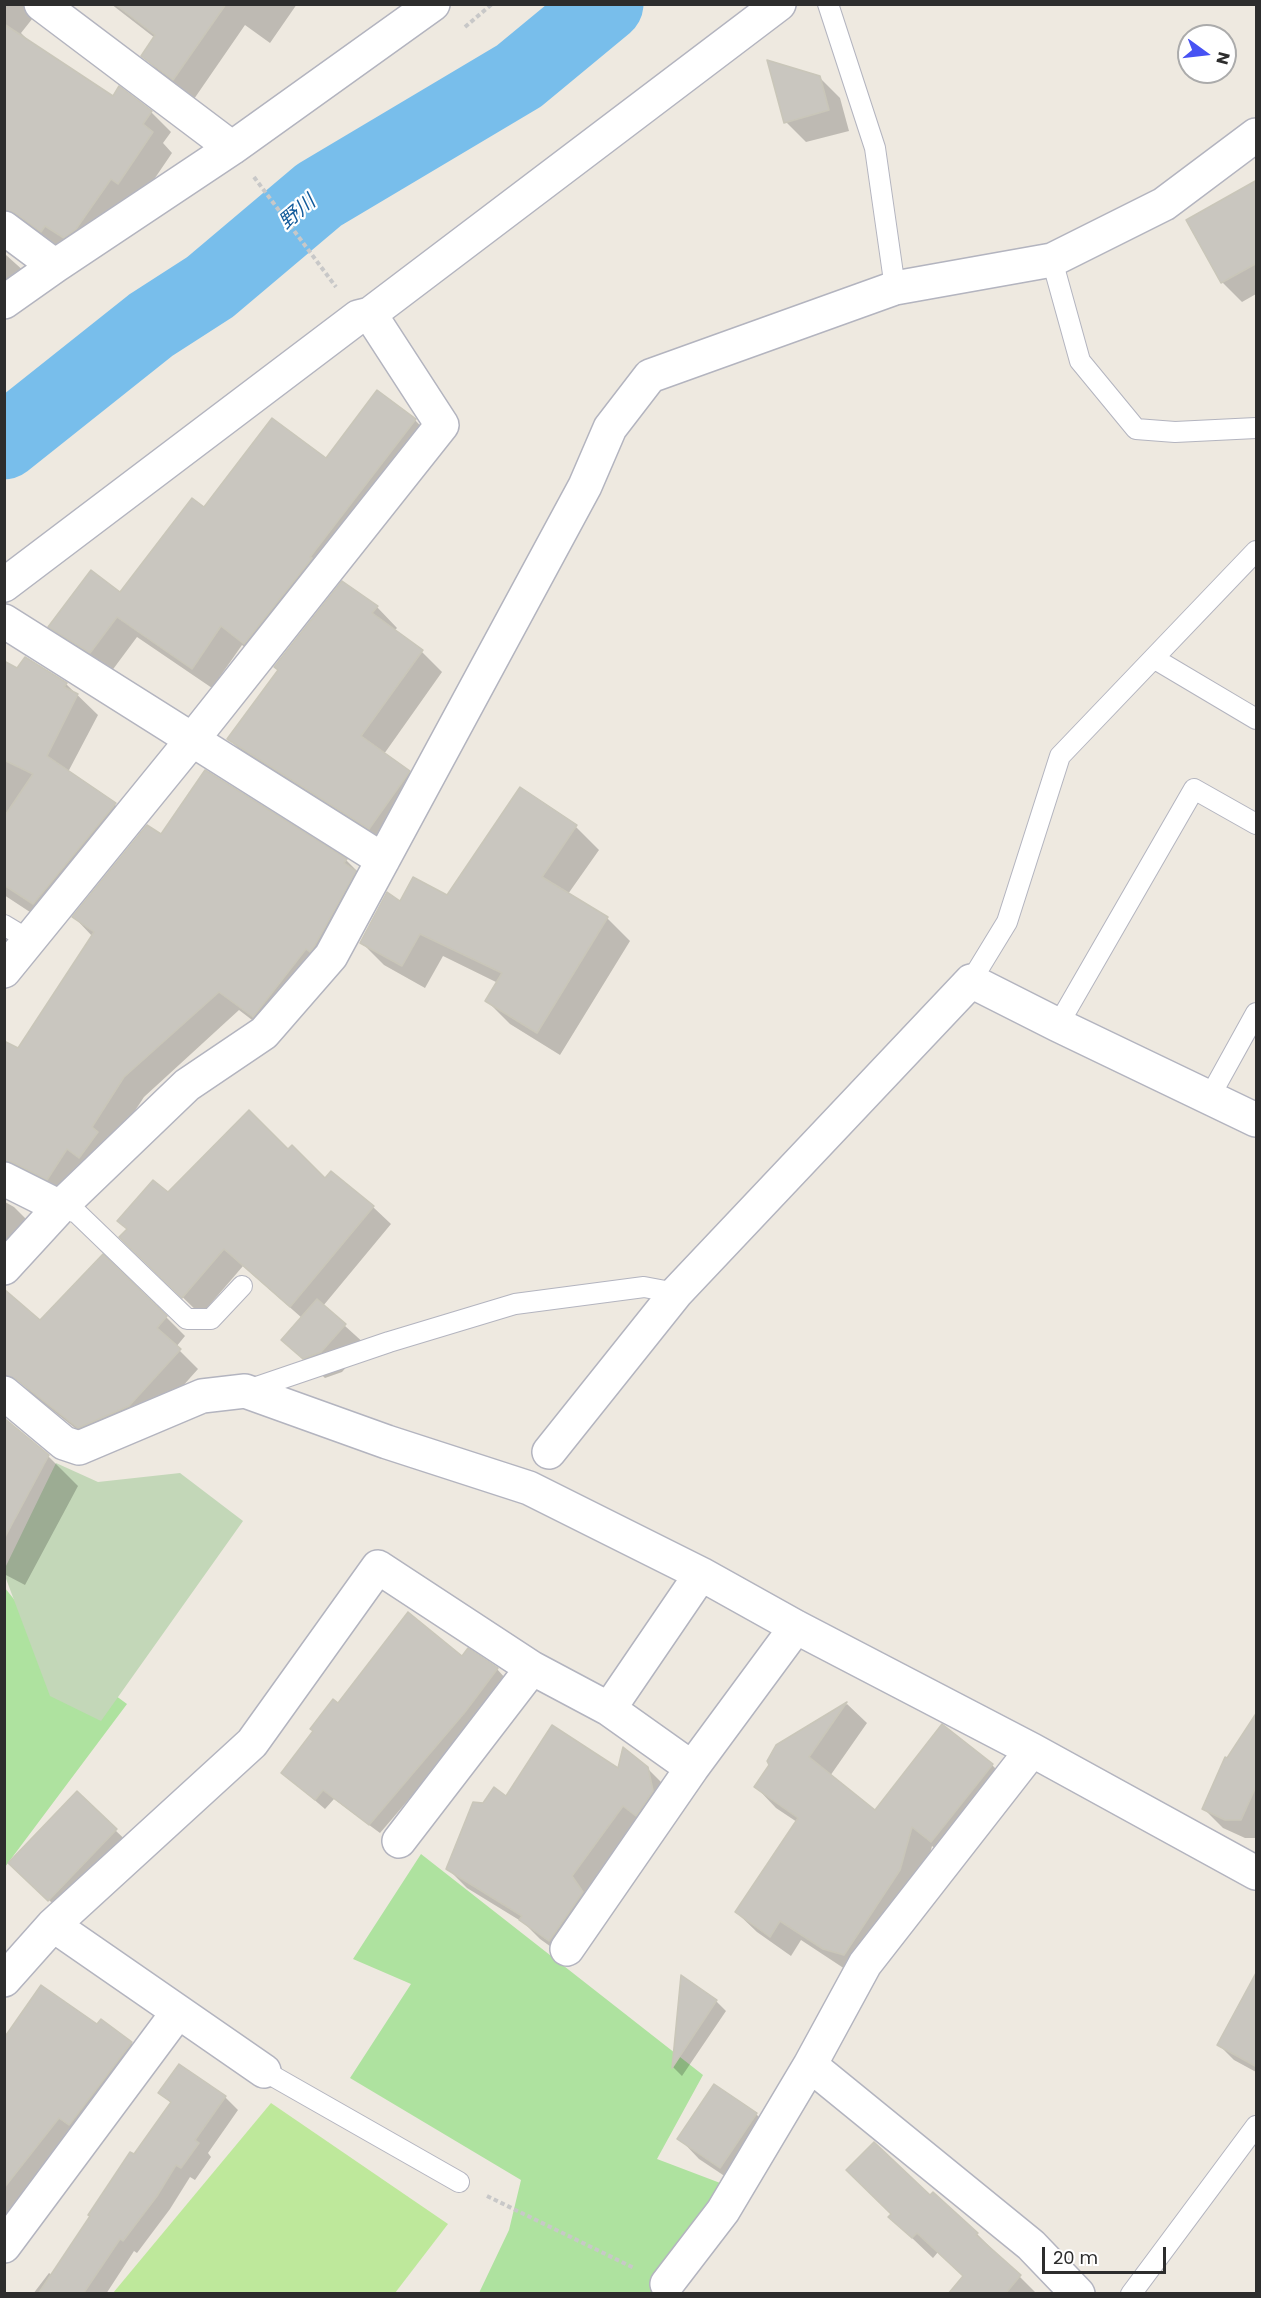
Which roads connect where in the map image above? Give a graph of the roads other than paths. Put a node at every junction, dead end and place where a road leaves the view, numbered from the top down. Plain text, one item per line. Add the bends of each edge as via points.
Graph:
1 (41, 4) edge
2 (433, 4) edge
3 (779, 4) edge
4 (828, 4) edge
5 (1257, 135) edge
6 (232, 148) junction
7 (4, 228) edge
8 (1052, 260) junction
9 (55, 266) junction
10 (895, 288) junction
11 (4, 302) edge
12 (370, 314) junction
13 (1257, 428) edge
14 (1257, 551) edge
15 (4, 585) edge
16 (4, 621) edge
17 (1155, 659) junction
18 (1257, 718) edge
19 (192, 740) junction
20 (1257, 824) edge
21 (383, 860) junction
22 (17, 932) edge
23 (4, 971) edge
24 (971, 981) junction
25 (1257, 1013) edge
26 (1058, 1025) junction
27 (1209, 1098) junction
28 (1257, 1120) edge
29 (4, 1179) edge
30 (60, 1207) junction
31 (4, 1268) edge
32 (242, 1287) dead end
33 (676, 1293) junction
34 (245, 1391) junction
35 (4, 1393) edge
36 (549, 1452) dead end
37 (701, 1574) junction
38 (796, 1627) junction
39 (532, 1668) junction
40 (609, 1709) junction
41 (1032, 1750) junction
42 (692, 1768) junction
43 (399, 1841) dead end
44 (1257, 1873) edge
45 (53, 1925) junction
46 (567, 1949) dead end
47 (4, 1980) edge
48 (178, 2012) junction
49 (810, 2065) junction
50 (264, 2071) joint
51 (1257, 2126) edge
52 (459, 2182) road end
53 (4, 2246) edge
54 (675, 2289) edge
55 (1078, 2294) edge
56 (1131, 2294) edge

1 - 6 street
2 - 6 street
3 - 12 street
4 - 10 lane via 875,148
5 - 8 street via 1164,204
6 - 9 street
7 - 9 street
8 - 10 street
8 - 13 lane via 1080,361 1136,429 1175,432
9 - 11 street
10 - 21 street via 650,376 610,428 585,486
12 - 15 street via 358,317
12 - 19 street via 442,425
14 - 17 lane
16 - 19 street
17 - 18 lane
17 - 24 lane via 1060,756 1007,922
19 - 21 street
19 - 22 street
20 - 26 lane via 1194,789
21 - 30 street via 331,956 264,1033 187,1085
22 - 23 street
24 - 26 street
24 - 33 street
25 - 27 lane
26 - 27 street
27 - 28 street
29 - 30 street
30 - 31 street
30 - 32 lane via 77,1213 187,1319 211,1319
33 - 34 lane via 644,1287 515,1304
33 - 36 street
34 - 35 street via 202,1396 79,1448 64,1443
34 - 37 street via 529,1488
37 - 38 street
37 - 40 street
38 - 41 street
38 - 42 street
39 - 40 street
39 - 43 street
39 - 45 street via 378,1567 252,1743
40 - 42 street
41 - 44 street
41 - 49 street via 866,1964
42 - 46 street
45 - 47 street
45 - 48 street
48 - 50 street
48 - 53 street
49 - 54 street
49 - 55 street via 1031,2245
50 - 52 lane
51 - 56 lane

